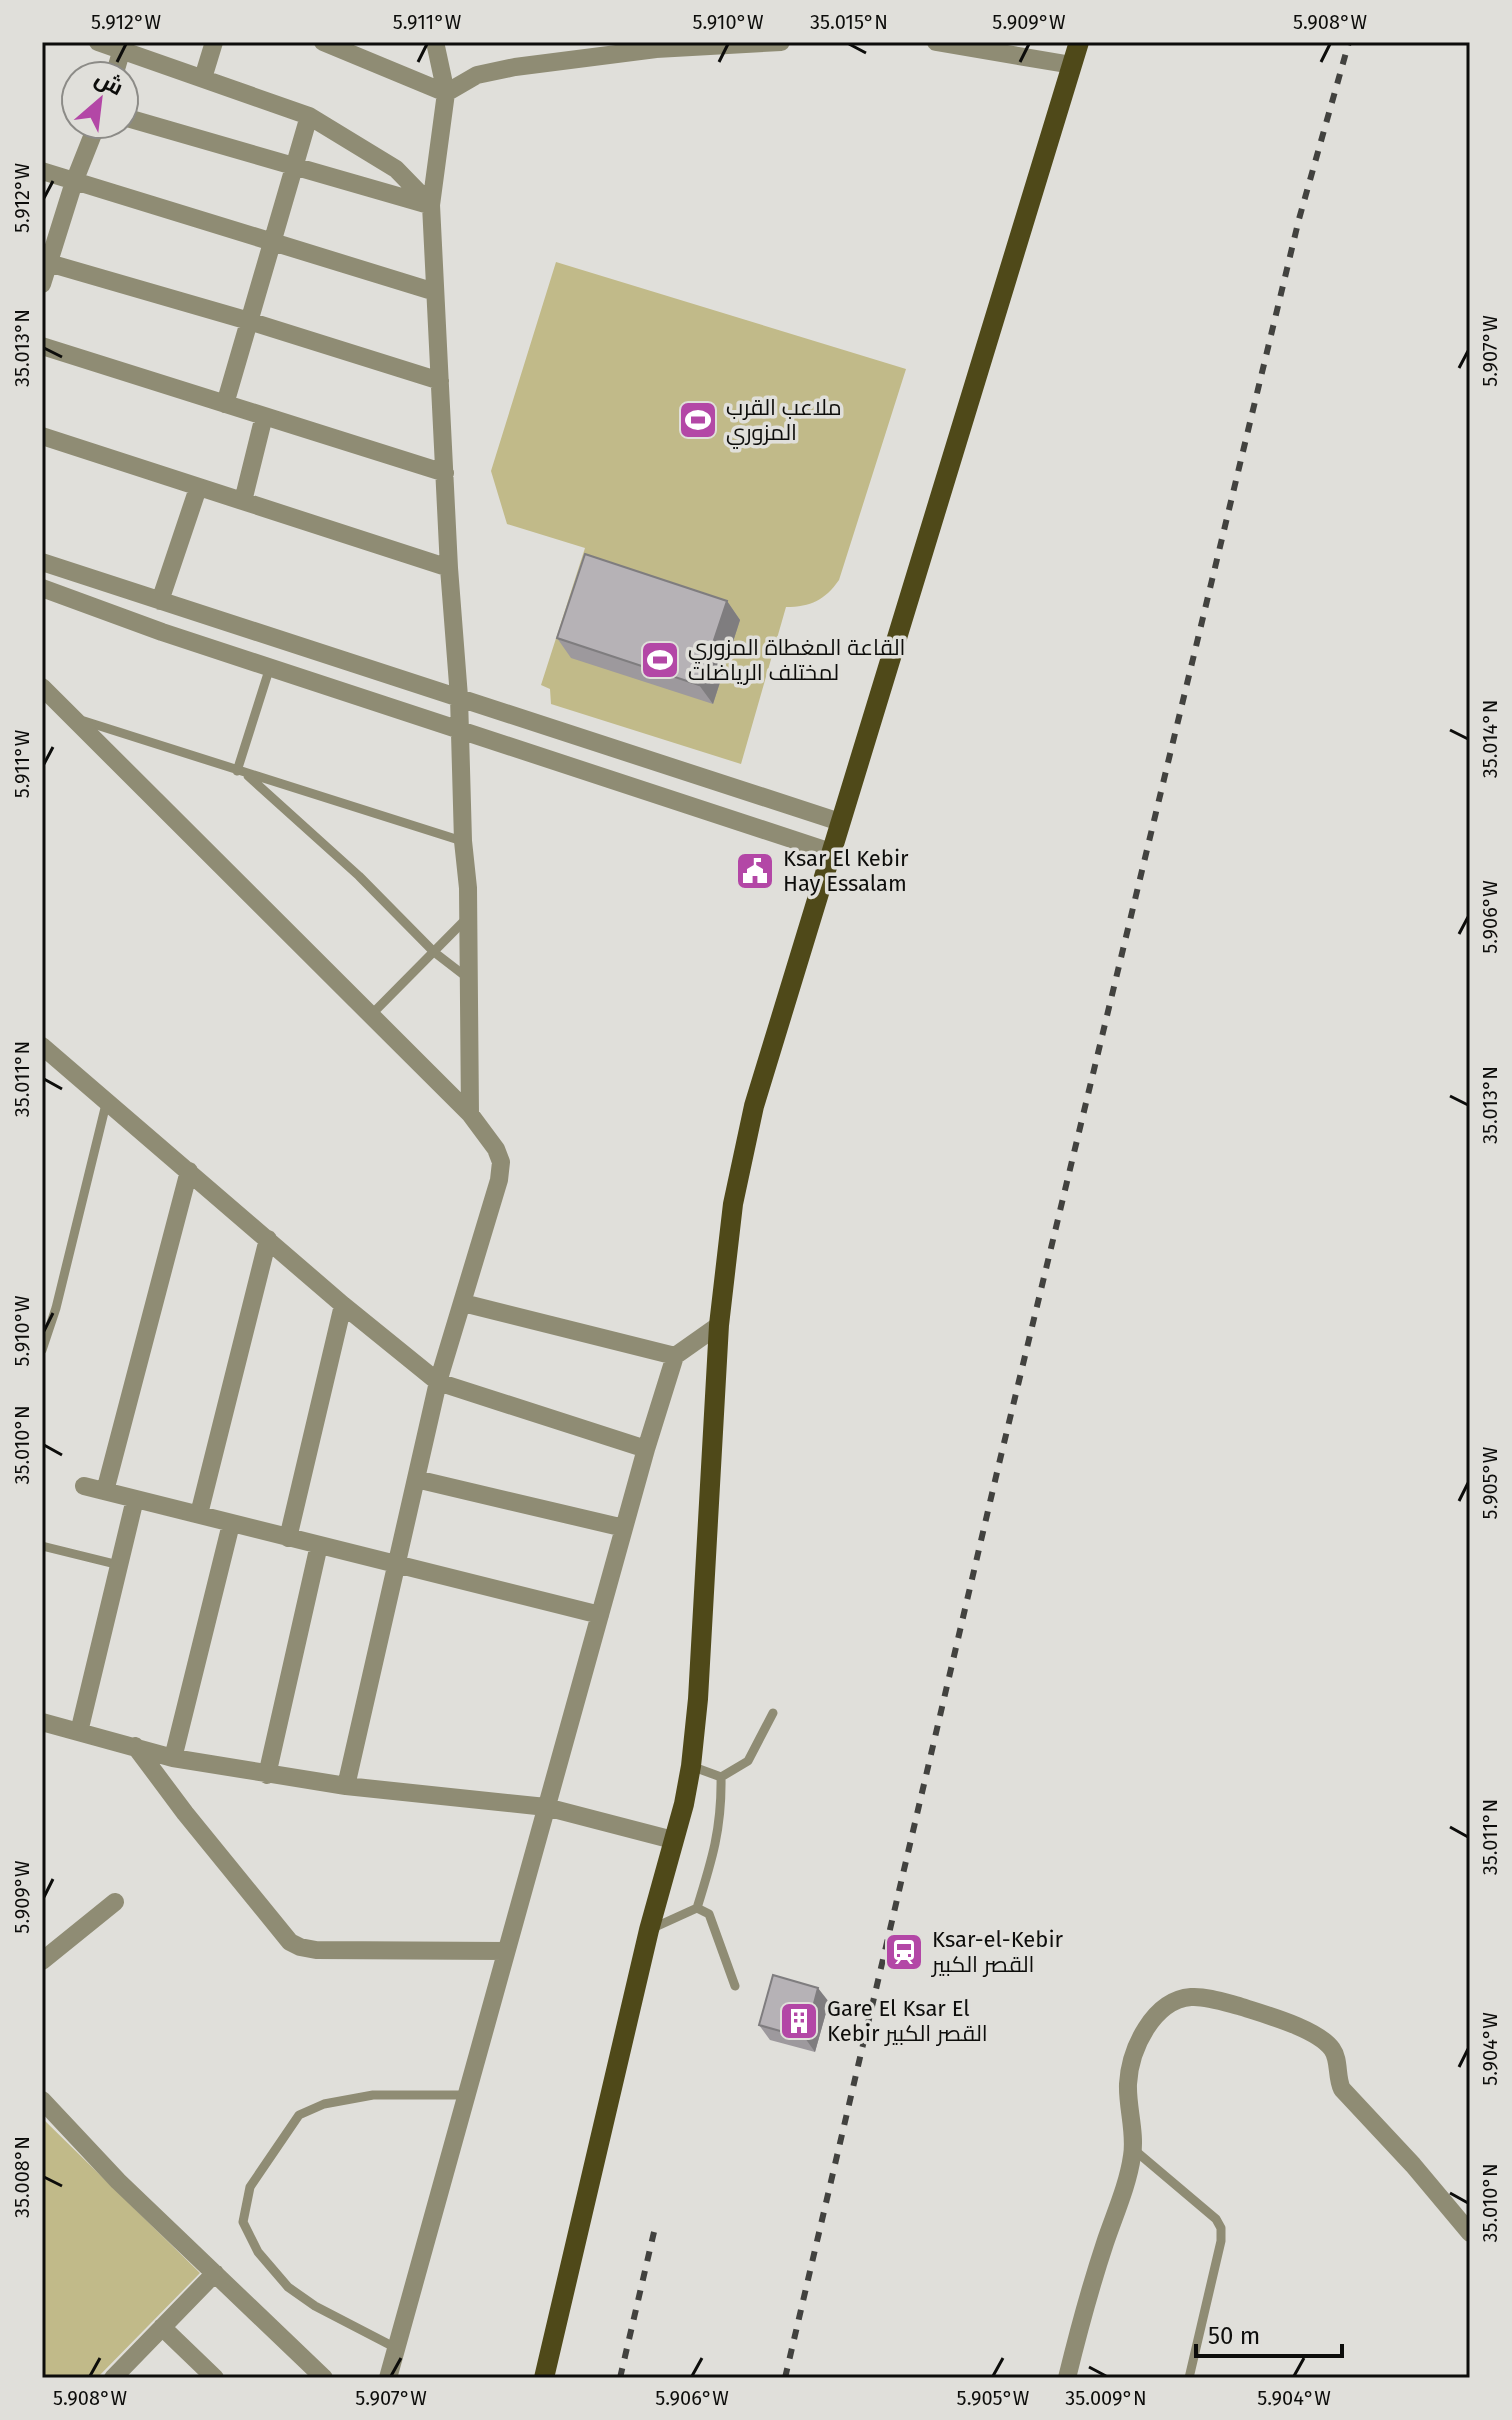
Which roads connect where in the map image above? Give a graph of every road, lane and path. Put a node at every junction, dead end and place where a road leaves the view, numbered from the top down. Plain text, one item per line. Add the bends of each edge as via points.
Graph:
1 (98, 42) edge
2 (214, 42) edge
3 (323, 42) edge
4 (435, 42) edge
5 (781, 42) edge
6 (936, 42) edge
7 (1079, 42) edge
8 (123, 46) edge
9 (1072, 65) junction
10 (203, 78) junction
11 (446, 93) junction
12 (309, 116) junction
13 (140, 122) edge
14 (91, 140) edge
15 (294, 165) junction
16 (42, 171) edge
17 (74, 182) junction
18 (431, 205) junction
19 (272, 242) junction
20 (45, 262) edge
21 (42, 284) edge
22 (435, 292) junction
23 (249, 321) junction
24 (42, 346) edge
25 (440, 381) junction
26 (225, 404) junction
27 (264, 416) junction
28 (42, 436) edge
29 (445, 473) junction
30 (198, 488) junction
31 (243, 501) junction
32 (42, 562) edge
33 (449, 568) junction
34 (42, 588) edge
35 (160, 601) junction
36 (270, 667) junction
37 (42, 687) edge
38 (459, 697) junction
39 (73, 718) junction
40 (460, 729) junction
41 (241, 773) junction
42 (840, 822) junction
43 (463, 841) junction
44 (831, 852) junction
45 (469, 916) junction
46 (434, 952) junction
47 (469, 979) junction
48 (371, 1015) junction
49 (42, 1046) edge
50 (107, 1100) junction
51 (470, 1114) junction
52 (189, 1171) junction
53 (268, 1239) junction
54 (463, 1303) junction
55 (343, 1305) junction
56 (719, 1325) junction
57 (42, 1350) edge
58 (675, 1356) junction
59 (438, 1382) junction
60 (646, 1449) junction
61 (416, 1479) junction
62 (84, 1486) dead end
63 (105, 1491) junction
64 (135, 1499) junction
65 (199, 1514) junction
66 (231, 1524) junction
67 (624, 1528) junction
68 (288, 1538) junction
69 (319, 1545) junction
70 (42, 1546) edge
71 (396, 1564) junction
72 (119, 1565) junction
73 (600, 1615) junction
74 (773, 1713) dead end
75 (42, 1722) edge
76 (79, 1732) junction
77 (135, 1746) junction
78 (173, 1758) junction
79 (691, 1766) junction
80 (267, 1775) junction
81 (721, 1777) junction
82 (346, 1786) junction
83 (546, 1807) junction
84 (673, 1840) junction
85 (115, 1902) dead end
86 (697, 1908) junction
87 (649, 1930) junction
88 (506, 1951) junction
89 (42, 1961) edge
90 (735, 1986) dead end
91 (466, 2095) junction
92 (42, 2100) edge
93 (1132, 2148) junction
94 (1470, 2233) edge
95 (215, 2273) junction
96 (162, 2327) junction
97 (396, 2348) junction
98 (113, 2378) edge
99 (215, 2378) edge
100 (324, 2378) edge
101 (388, 2378) edge
102 (544, 2378) edge
103 (1067, 2378) edge
104 (1189, 2378) edge

1 - 8 street
2 - 10 street
3 - 11 street
4 - 11 street
5 - 11 street via 656,49 515,67 477,75
6 - 9 street
7 - 9 main road
8 - 10 street
9 - 42 main road
10 - 12 street
11 - 18 street
12 - 15 street
12 - 18 street via 396,169
13 - 15 street
14 - 17 street
15 - 18 street
15 - 19 street
16 - 17 street
17 - 19 street
17 - 20 street
18 - 22 street
19 - 22 street
19 - 23 street
20 - 21 street
20 - 23 street
22 - 25 street
23 - 25 street
23 - 26 street
24 - 26 street
25 - 29 street
26 - 27 street
27 - 29 street
27 - 31 street
28 - 30 street
29 - 33 street
30 - 31 street
30 - 35 street
31 - 33 street
32 - 35 street
33 - 38 street
34 - 36 street
35 - 38 street
36 - 40 street
36 - 41 lane
37 - 39 street
38 - 40 street
38 - 42 street
39 - 41 lane
39 - 48 street
40 - 43 street
40 - 44 street
41 - 43 lane
41 - 46 lane via 359,876
42 - 44 main road
43 - 45 street
44 - 56 main road via 748,1131 733,1204
45 - 46 lane
45 - 47 street
46 - 47 lane
46 - 48 lane
47 - 51 street
48 - 51 street
49 - 50 street
50 - 52 street
50 - 57 lane
51 - 54 street via 501,1162 492,1211
52 - 53 street
52 - 63 street
53 - 55 street
53 - 65 street
54 - 58 street
54 - 59 street
55 - 59 street
55 - 68 street
56 - 58 street
56 - 79 main road
58 - 60 street
59 - 60 street
59 - 61 street
60 - 67 street
61 - 67 street
61 - 71 street
62 - 63 street
63 - 64 street
64 - 65 street
64 - 72 street
65 - 66 street
66 - 68 street
66 - 78 street
67 - 73 street
68 - 69 street
69 - 71 street
69 - 80 street
70 - 72 lane
71 - 73 street
71 - 82 street
72 - 76 street
73 - 83 street
74 - 81 lane via 748,1761
75 - 76 street
76 - 77 street
77 - 78 street
77 - 88 street via 290,1942 316,1950
78 - 80 street
79 - 81 lane
79 - 84 main road
80 - 82 street
81 - 86 lane via 718,1837
82 - 83 street
83 - 84 street
83 - 88 street
84 - 87 main road
85 - 89 street
86 - 87 lane
86 - 90 lane via 709,1914
87 - 102 main road
88 - 91 street
91 - 97 street
91 - 97 lane via 373,2095 311,2109 299,2115 250,2187 243,2222 258,2252 288,2287
92 - 95 street
93 - 94 street via 1128,2083 1145,2031 1172,2002 1191,1997 1223,2001 1273,2016 1325,2042 1335,2055 1342,2089
93 - 103 street
93 - 104 lane via 1221,2228
95 - 96 street
95 - 100 street
96 - 98 street
96 - 99 street
97 - 101 street

